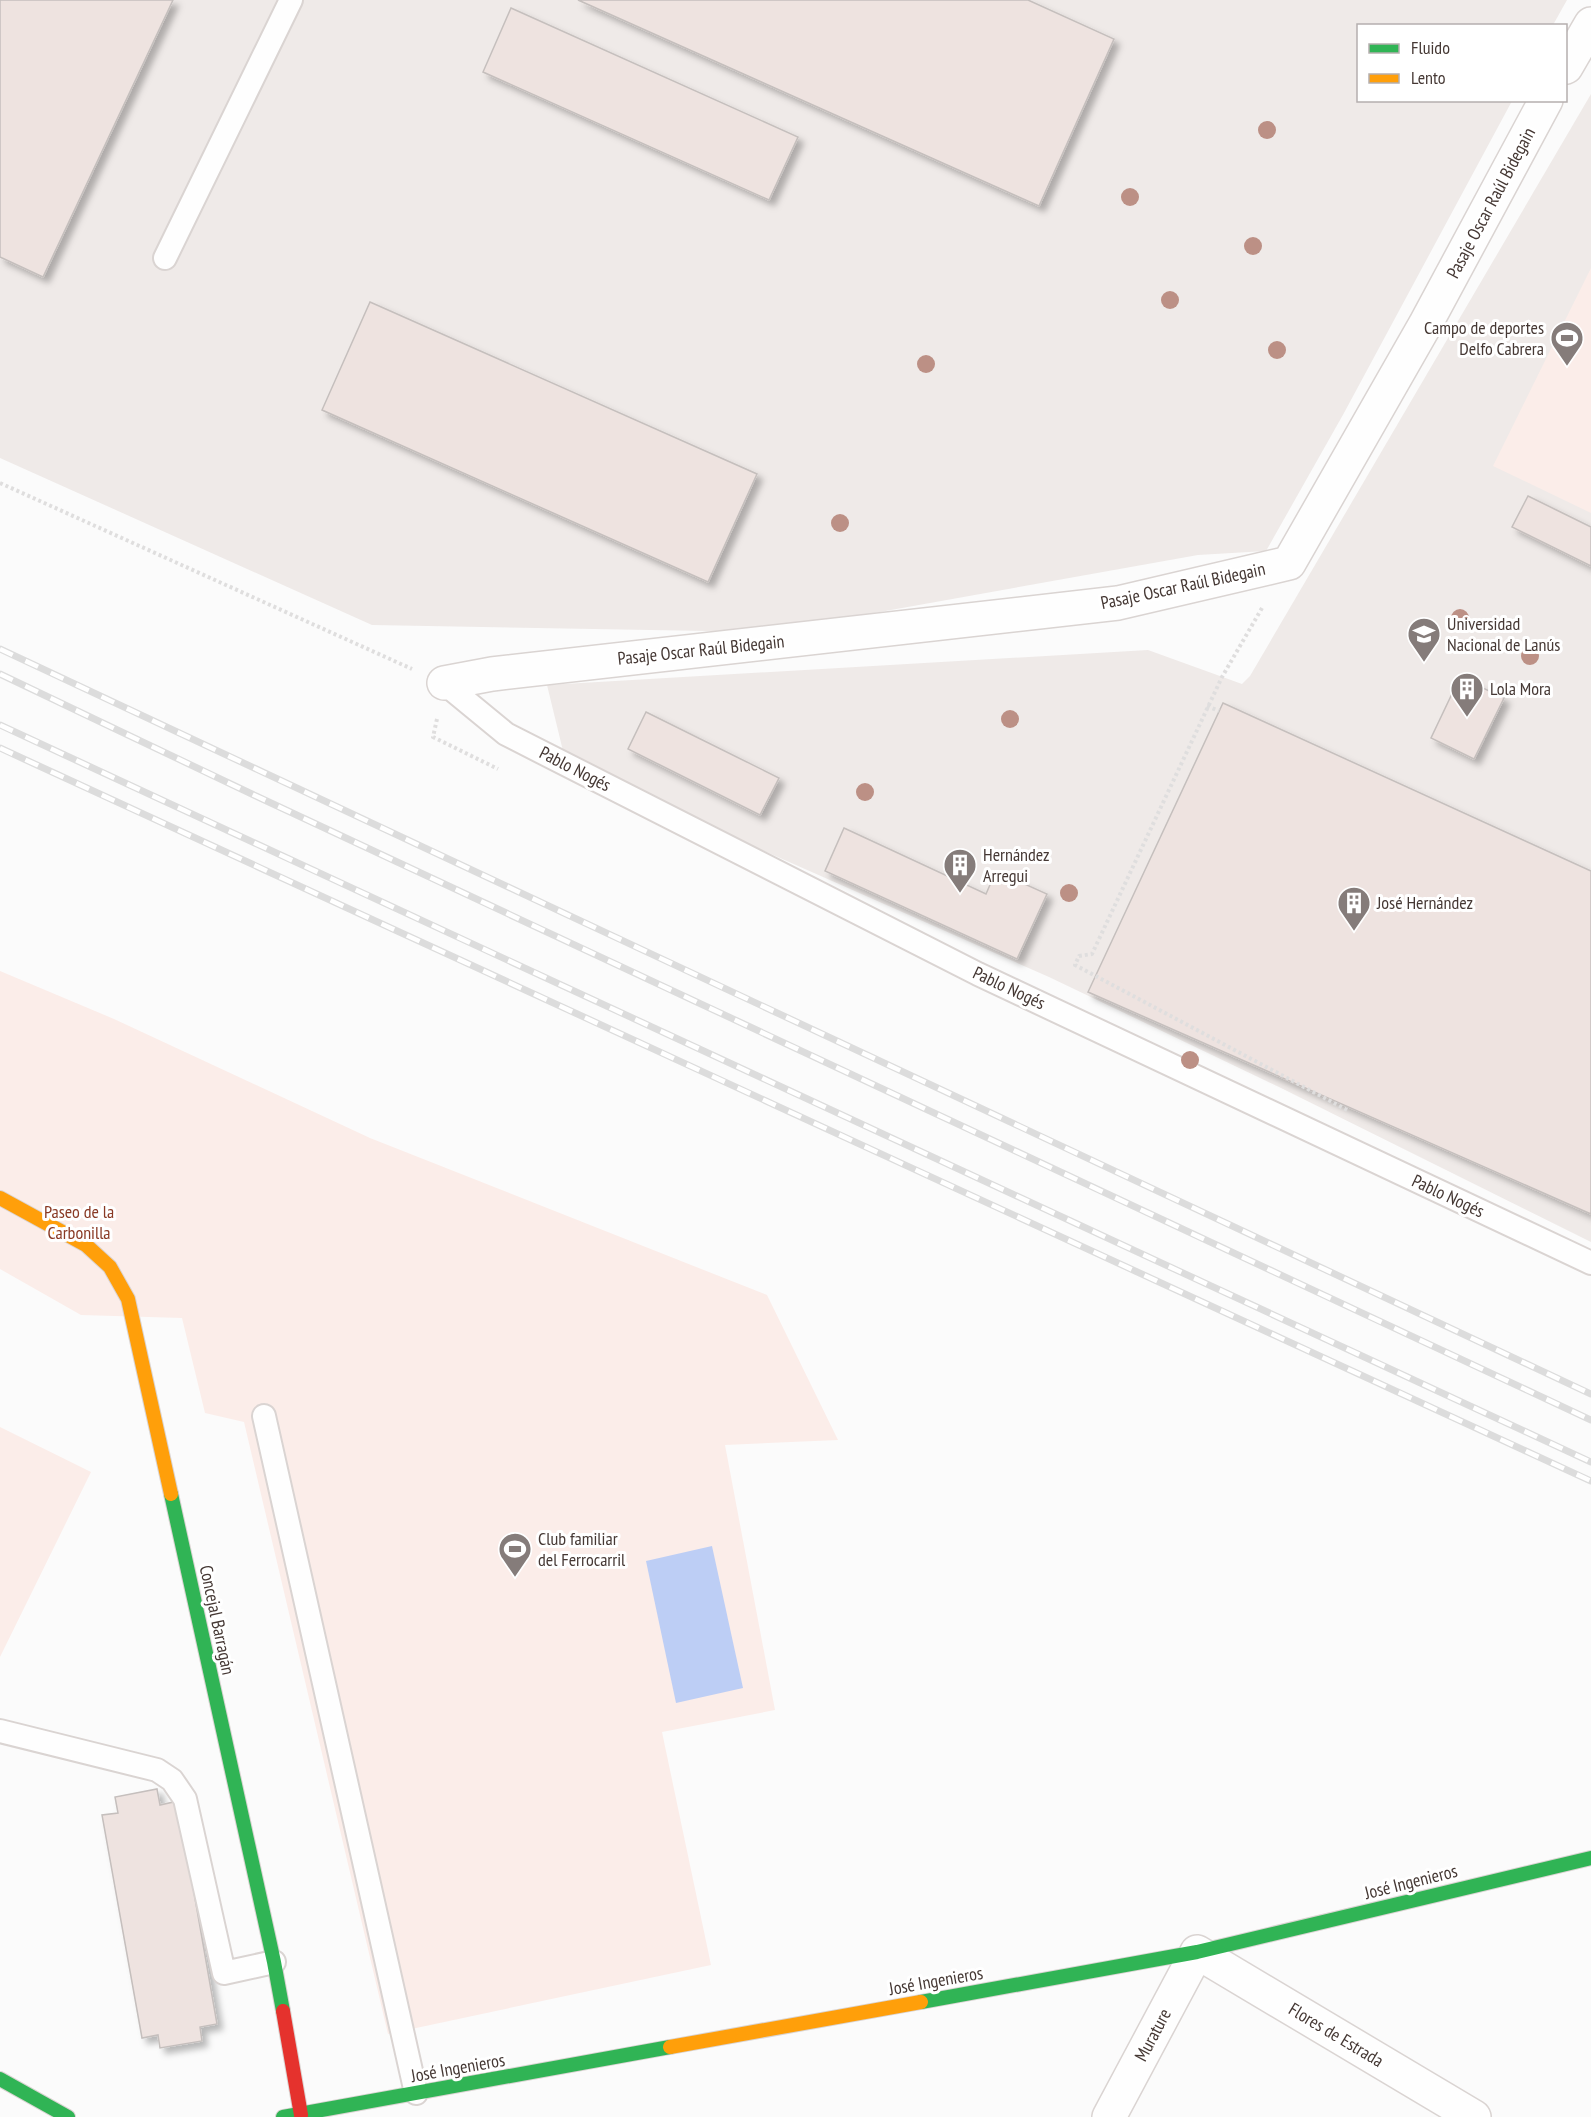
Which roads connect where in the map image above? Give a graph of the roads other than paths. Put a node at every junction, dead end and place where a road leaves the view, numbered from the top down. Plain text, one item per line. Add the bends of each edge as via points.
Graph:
1 (291, 0) edge
2 (1591, 24) edge
3 (1567, 65) edge
4 (1545, 102) edge
5 (165, 258) dead end
6 (444, 683) joint
7 (0, 1198) edge
8 (1591, 1263) edge
9 (264, 1416) dead end
10 (0, 1731) edge
11 (1591, 1858) edge
12 (1197, 1952) junction
13 (274, 1962) junction
14 (0, 2079) edge
15 (416, 2093) junction
16 (301, 2115) junction
17 (68, 2117) edge
18 (283, 2117) edge
19 (1109, 2117) edge
20 (1474, 2117) edge

1 - 5 lane
2 - 3 street
4 - 6 street, Pasaje Oscar Raúl Bidegain via 1425,325 1289,563 1118,603 492,674
6 - 8 lane, Pablo Nogés via 506,734 968,969
7 - 13 street, Concejal Barragán via 86,1245 110,1267 128,1299
9 - 15 lane
10 - 13 lane via 157,1770 172,1780 185,1798 224,1973
11 - 12 street, José Ingenieros
12 - 15 street, José Ingenieros
12 - 19 street, Murature
12 - 20 street, Flores de Estrada
13 - 16 street, Concejal Barragán
14 - 17 street
15 - 16 street, José Ingenieros
16 - 18 street, José Ingenieros

